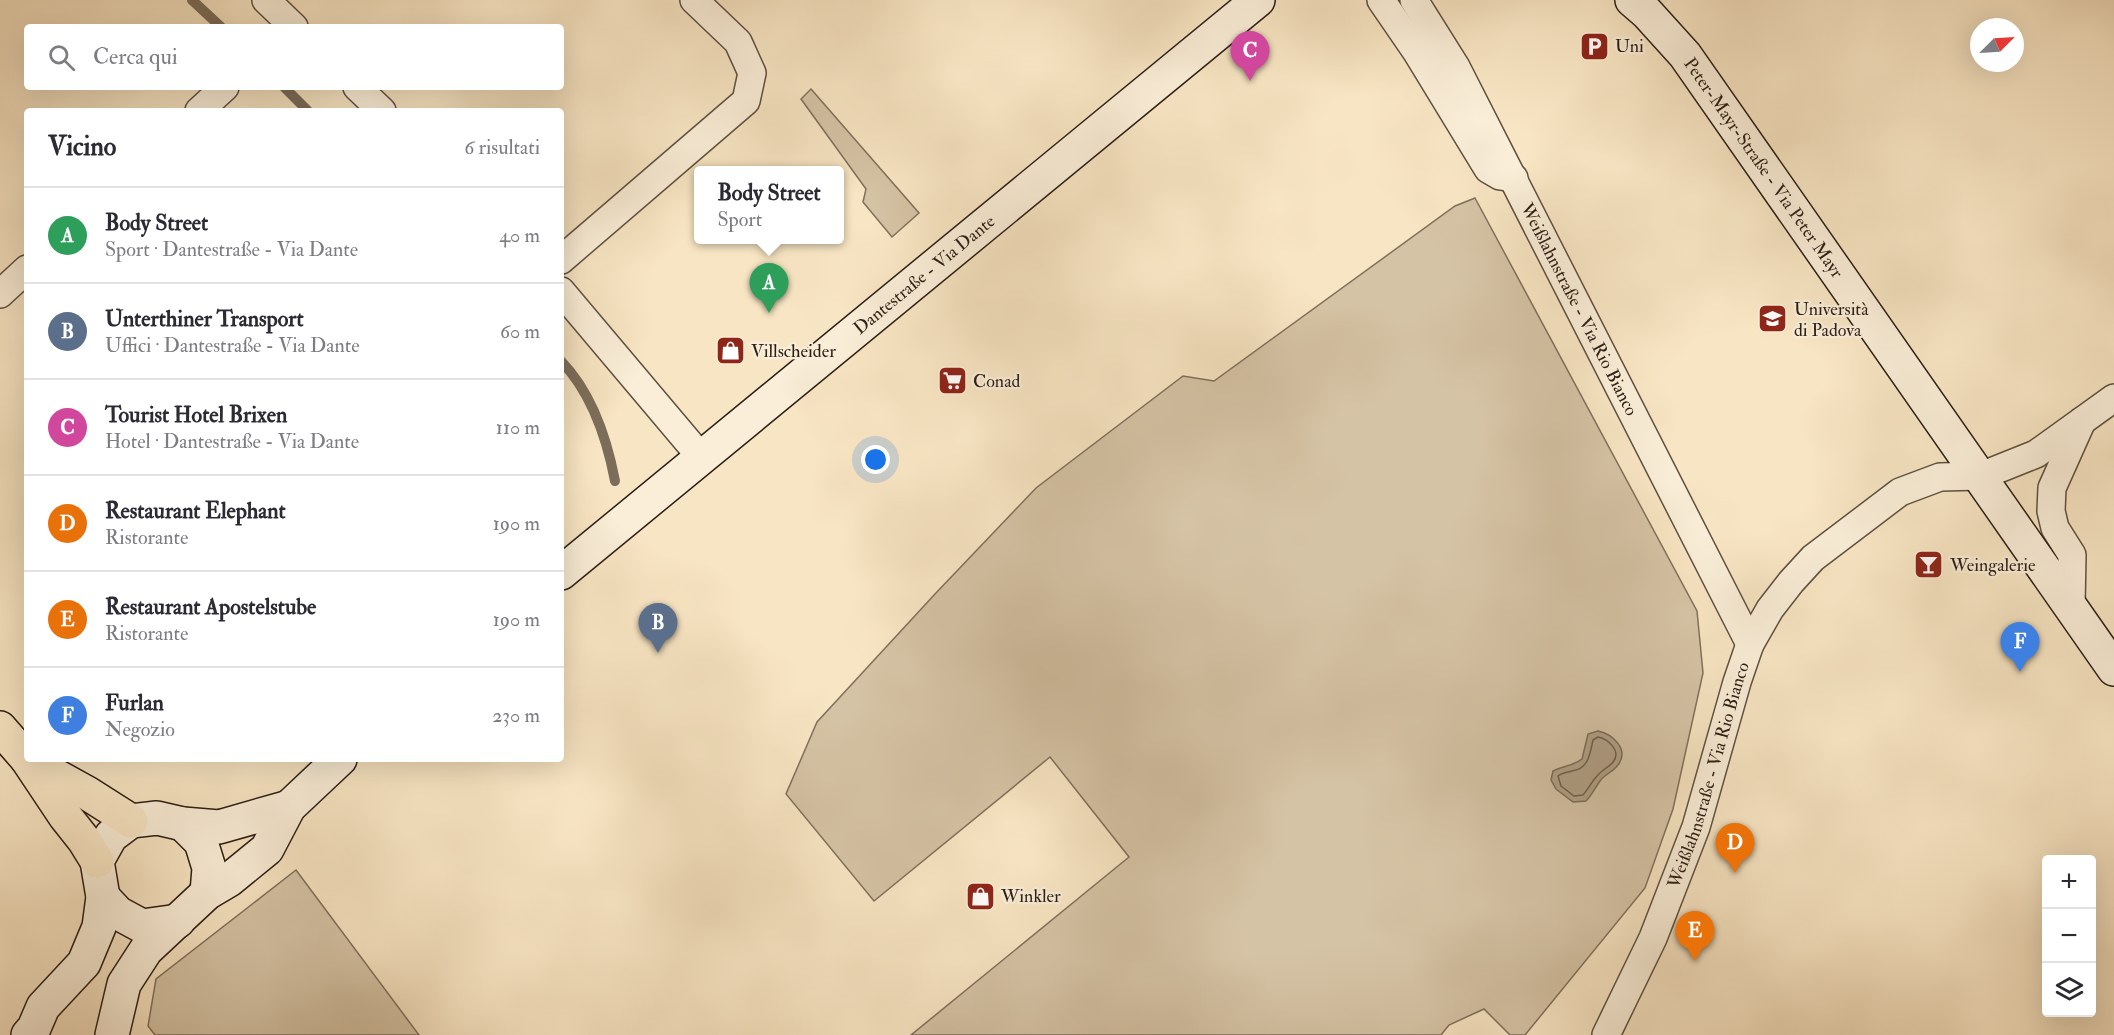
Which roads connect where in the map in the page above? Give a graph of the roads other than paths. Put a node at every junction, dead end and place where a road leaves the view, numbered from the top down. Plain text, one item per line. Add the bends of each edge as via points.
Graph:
1 (266, 0) edge
2 (694, 0) edge
3 (1257, 0) edge
4 (1381, 0) edge
5 (1414, 0) edge
6 (1632, 0) edge
7 (288, 24) edge
8 (222, 90) edge
9 (360, 90) edge
10 (202, 108) edge
11 (379, 108) edge
12 (1514, 178) junction
13 (564, 257) edge
14 (24, 272) edge
15 (0, 294) edge
16 (564, 295) edge
17 (2114, 398) edge
18 (2082, 421) junction
19 (701, 457) junction
20 (1980, 476) junction
21 (564, 571) edge
22 (2071, 606) junction
23 (1750, 644) junction
24 (2114, 669) edge
25 (0, 728) edge
26 (24, 755) edge
27 (29, 762) edge
28 (32, 762) edge
29 (337, 762) edge
30 (289, 807) junction
31 (131, 821) junction
32 (183, 824) junction
33 (97, 861) junction
34 (207, 893) junction
35 (103, 897) junction
36 (178, 921) junction
37 (119, 1028) edge
38 (33, 1033) edge
39 (1605, 1035) edge

1 - 7 street
2 - 13 street via 738,42 752,73 746,101
3 - 19 main road, Dantestraße - Via Dante
4 - 12 street via 1488,169
5 - 12 street, Weißlahnstraße - Via Rio Bianco via 1456,67
6 - 20 main road, Peter-Mayr-Straße - Via Peter Mayr via 1685,55
8 - 10 street
9 - 11 street
12 - 23 street, Weißlahnstraße - Via Rio Bianco
14 - 15 street
16 - 19 street
17 - 18 street
18 - 20 street via 2036,454
18 - 22 street via 2052,488 2055,528 2072,555
19 - 21 main road, Dantestraße - Via Dante
20 - 22 main road, Peter-Mayr-Straße - Via Peter Mayr
20 - 23 street, Weißlahnstraße - Via Rio Bianco via 1940,477 1900,492 1814,558 1770,609
22 - 24 main road, Peter-Mayr-Straße - Via Peter Mayr
23 - 39 street, Weißlahnstraße - Via Rio Bianco via 1696,827 1653,938
25 - 26 main road
27 - 33 main road
28 - 31 main road
29 - 30 main road
30 - 32 main road via 219,827
30 - 34 main road via 267,849
31 - 32 main road via 157,818
31 - 33 main road via 111,836
32 - 34 main road via 201,842 209,868
33 - 35 main road
34 - 36 main road
35 - 36 main road via 118,913 142,926
35 - 38 main road via 99,927 84,963 43,1007
36 - 37 main road via 146,950 124,984

